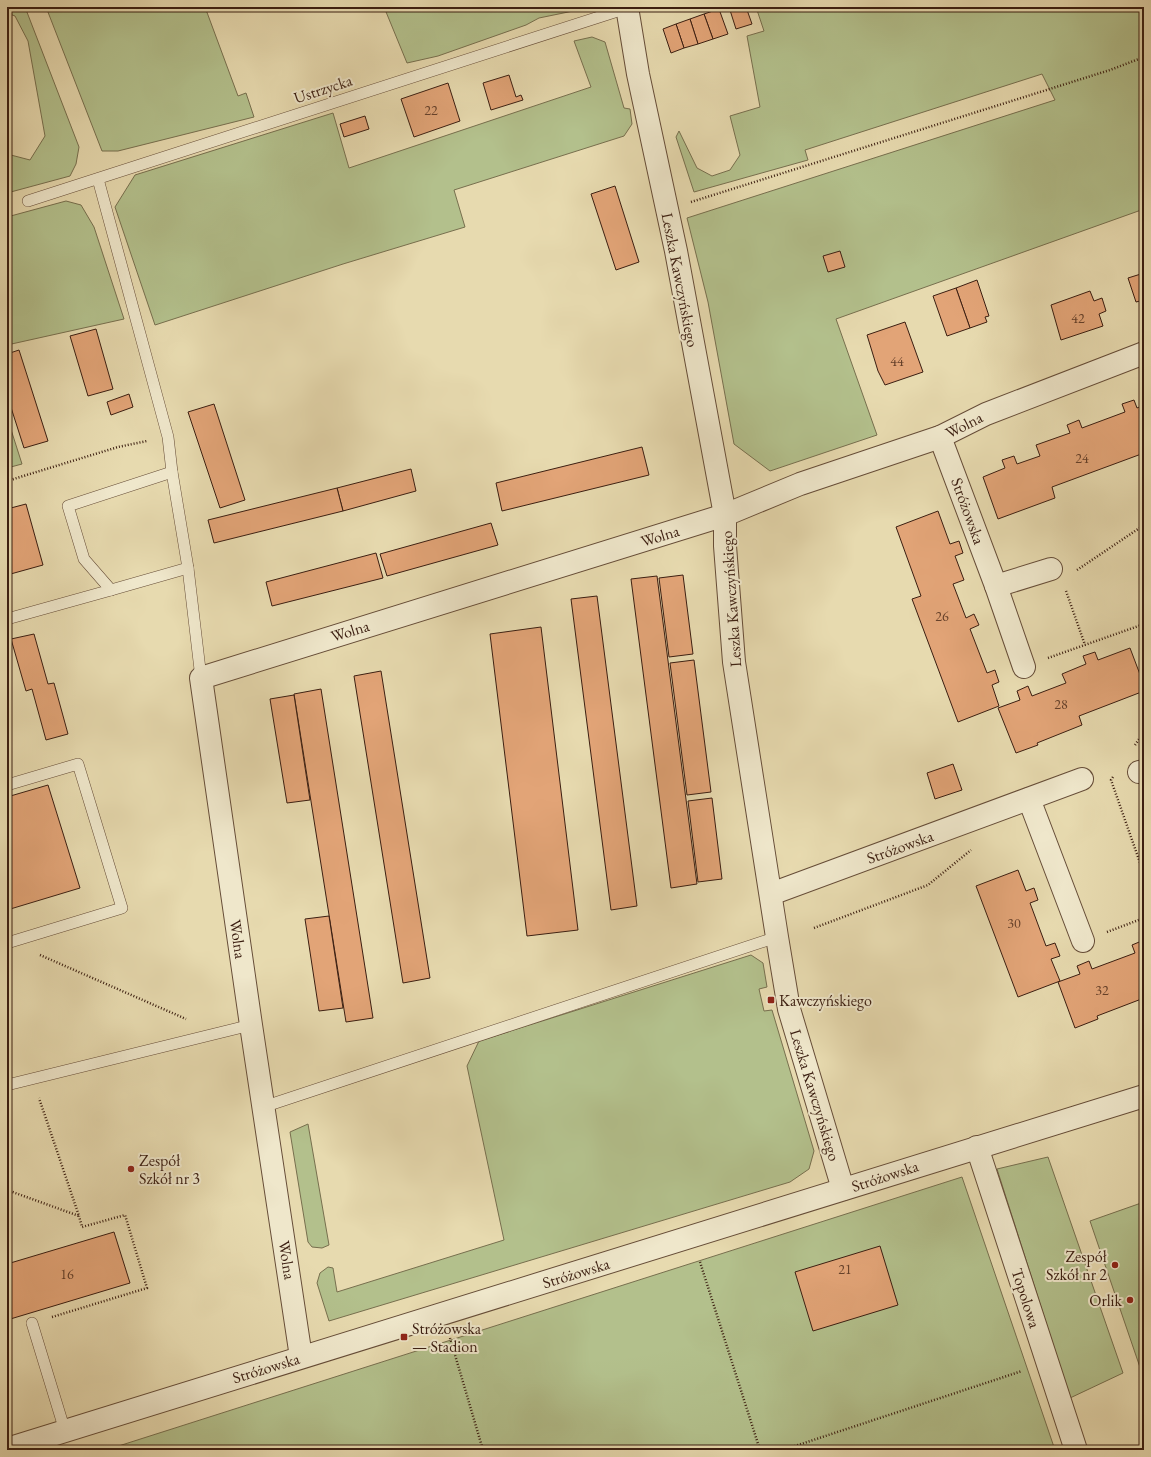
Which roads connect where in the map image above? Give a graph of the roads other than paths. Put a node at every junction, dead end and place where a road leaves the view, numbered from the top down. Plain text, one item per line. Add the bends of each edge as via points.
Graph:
1 (628, 7) edge
2 (98, 179) junction
3 (28, 201) dead end
4 (1144, 353) edge
5 (940, 437) junction
6 (172, 472) junction
7 (725, 515) junction
8 (188, 568) junction
9 (1051, 569) dead end
10 (996, 586) junction
11 (111, 590) junction
12 (7, 619) edge
13 (1024, 667) road end
14 (202, 678) junction
15 (1082, 779) dead end
16 (7, 785) edge
17 (1029, 799) junction
18 (771, 894) junction
19 (776, 937) junction
20 (1083, 941) road end
21 (9, 942) edge
22 (251, 1025) junction
23 (7, 1085) edge
24 (1144, 1096) edge
25 (263, 1107) junction
26 (977, 1147) junction
27 (842, 1189) junction
28 (32, 1323) road end
29 (302, 1357) junction
30 (65, 1431) junction
31 (7, 1449) edge
32 (1076, 1450) edge

1 - 2 lane, Ustrzycka
1 - 7 street, Leszka Kawczyńskiego via 638,74 667,210
2 - 3 lane, Ustrzycka
2 - 6 lane via 168,436
4 - 5 street, Wolna via 986,414
5 - 7 street, Wolna via 800,484
5 - 10 street, Stróżowska
6 - 8 lane
6 - 11 lane via 68,506 84,559
7 - 14 street, Wolna
7 - 18 street, Leszka Kawczyńskiego via 734,662
8 - 11 lane
8 - 14 lane
9 - 10 street
10 - 13 street, Stróżowska
11 - 12 lane
14 - 22 street, Wolna
15 - 17 street, Stróżowska
16 - 21 lane via 78,764 122,908
17 - 18 street, Stróżowska
17 - 20 street
18 - 19 street, Leszka Kawczyńskiego
19 - 25 lane
19 - 27 street, Leszka Kawczyńskiego via 789,1009
22 - 23 lane
22 - 25 street, Wolna
24 - 26 street, Stróżowska
25 - 29 street, Wolna
26 - 27 street, Stróżowska
26 - 32 street, Topolowa
27 - 29 street, Stróżowska
28 - 30 lane
29 - 30 street, Stróżowska
30 - 31 street, Stróżowska

